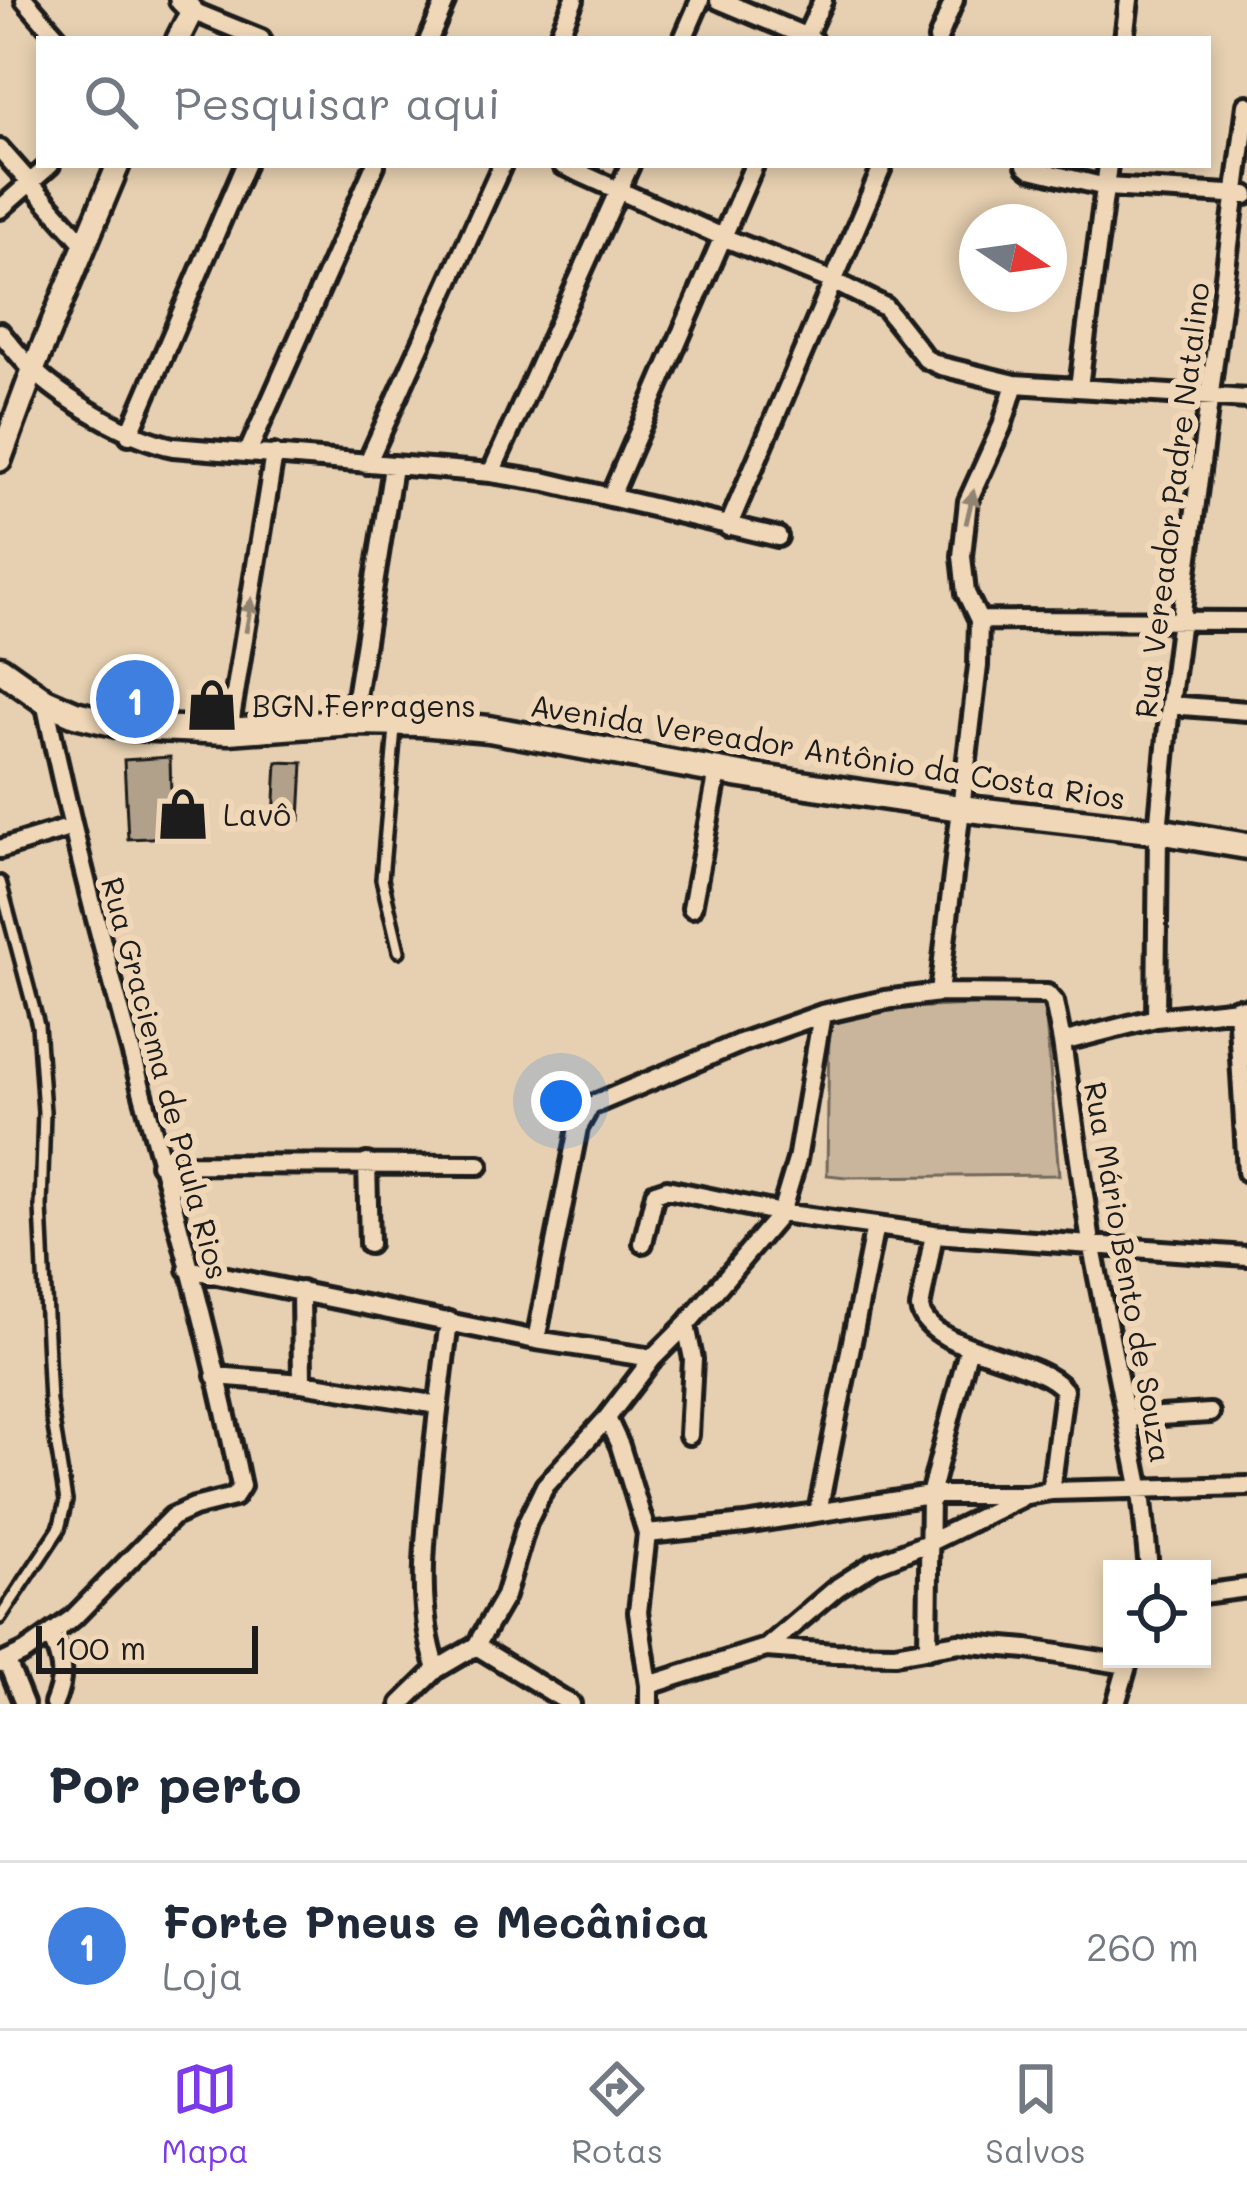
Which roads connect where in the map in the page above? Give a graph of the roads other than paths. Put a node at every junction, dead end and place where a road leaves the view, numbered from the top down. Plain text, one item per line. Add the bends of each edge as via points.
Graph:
1 (25, 0) edge
2 (446, 0) edge
3 (574, 0) edge
4 (700, 0) edge
5 (719, 0) edge
6 (823, 0) edge
7 (955, 0) edge
8 (1130, 0) edge
9 (187, 6) edge
10 (56, 36) edge
11 (179, 36) edge
12 (254, 36) edge
13 (430, 36) edge
14 (558, 36) edge
15 (684, 36) edge
16 (803, 36) edge
17 (809, 36) edge
18 (939, 36) edge
19 (1124, 36) edge
20 (1247, 105) edge
21 (0, 149) edge
22 (47, 168) edge
23 (117, 168) edge
24 (244, 168) edge
25 (374, 168) edge
26 (501, 168) edge
27 (569, 168) edge
28 (629, 168) edge
29 (753, 168) edge
30 (882, 168) edge
31 (1033, 168) edge
32 (1108, 168) edge
33 (30, 183) junction
34 (1106, 187) junction
35 (620, 189) junction
36 (1242, 195) edge
37 (0, 208) edge
38 (725, 238) junction
39 (84, 244) junction
40 (833, 281) junction
41 (0, 332) edge
42 (33, 370) junction
43 (1015, 384) junction
44 (1079, 387) junction
45 (1211, 399) junction
46 (1247, 399) edge
47 (129, 434) junction
48 (248, 452) junction
49 (274, 454) junction
50 (0, 460) edge
51 (367, 464) junction
52 (393, 467) junction
53 (491, 473) junction
54 (611, 496) junction
55 (728, 527) junction
56 (778, 537) dead end
57 (979, 620) junction
58 (1247, 621) edge
59 (1181, 622) junction
60 (0, 669) edge
61 (45, 700) junction
62 (1170, 705) junction
63 (1247, 711) edge
64 (352, 722) junction
65 (395, 722) junction
66 (229, 730) junction
67 (718, 771) junction
68 (960, 808) junction
69 (72, 826) junction
70 (1159, 831) junction
71 (1247, 846) edge
72 (0, 849) edge
73 (0, 882) edge
74 (692, 908) dead end
75 (399, 952) dead end
76 (939, 993) junction
77 (1242, 1008) edge
78 (822, 1014) junction
79 (1156, 1018) junction
80 (1062, 1042) junction
81 (1244, 1116) edge
82 (368, 1163) junction
83 (160, 1164) junction
84 (479, 1165) dead end
85 (1247, 1172) edge
86 (782, 1213) junction
87 (875, 1226) junction
88 (934, 1234) junction
89 (643, 1243) dead end
90 (1091, 1243) junction
91 (369, 1244) dead end
92 (1247, 1256) edge
93 (188, 1269) junction
94 (301, 1291) junction
95 (449, 1321) junction
96 (686, 1325) junction
97 (536, 1340) junction
98 (969, 1347) junction
99 (653, 1358) junction
100 (215, 1376) junction
101 (302, 1383) junction
102 (438, 1405) junction
103 (1210, 1413) dead end
104 (607, 1418) junction
105 (1127, 1418) junction
106 (689, 1435) dead end
107 (1247, 1486) edge
108 (1051, 1491) junction
109 (1141, 1491) junction
110 (930, 1495) junction
111 (1026, 1495) junction
112 (818, 1512) junction
113 (647, 1534) junction
114 (928, 1543) junction
115 (1148, 1560) edge
116 (1247, 1588) edge
117 (1211, 1593) edge
118 (0, 1618) edge
119 (51, 1635) junction
120 (476, 1646) junction
121 (766, 1648) junction
122 (928, 1649) junction
123 (1103, 1659) edge
124 (3, 1663) edge
125 (1126, 1668) edge
126 (436, 1670) junction
127 (649, 1694) edge
128 (24, 1704) edge
129 (53, 1704) edge
130 (401, 1704) edge
131 (571, 1704) edge
132 (1116, 1704) edge

1 - 10 street
2 - 13 street
3 - 14 street
4 - 15 street
5 - 16 street
6 - 17 street
7 - 18 street
8 - 19 street
9 - 11 street
9 - 12 street
20 - 36 street, Rua Vereador Padre Natalino
21 - 33 street
22 - 33 street
23 - 39 street
24 - 47 street
25 - 48 street
26 - 51 street
27 - 35 street
28 - 35 street
29 - 38 street
30 - 40 street
31 - 34 street
32 - 34 street
33 - 37 street
33 - 39 street
34 - 36 street
34 - 44 street
35 - 38 street
35 - 53 street
36 - 45 street, Rua Vereador Padre Natalino
38 - 40 street
38 - 54 street
39 - 42 street
40 - 43 street via 885,307 926,359
40 - 55 street
41 - 42 street
42 - 47 street
42 - 50 street
43 - 44 street
57 -> 43 street via 962,556 968,501
44 - 45 street
45 - 46 street
45 - 59 street, Rua Vereador Padre Natalino
47 - 48 street via 173,447
48 - 49 street
49 - 51 street
66 -> 49 street
51 - 52 street
52 - 53 street
52 - 64 street
53 - 54 street
54 - 55 street
55 - 56 street
57 - 59 street
57 - 68 street
58 - 59 street
59 - 62 street, Rua Vereador Padre Natalino
60 - 61 main road, Avenida Vereador Antônio da Costa Rios
61 - 66 main road, Avenida Vereador Antônio da Costa Rios via 130,728
61 - 69 street, Rua Graciema de Paula Rios
62 - 63 street
62 - 70 street, Rua Vereador Padre Natalino
64 - 65 main road, Avenida Vereador Antônio da Costa Rios
64 - 66 main road, Avenida Vereador Antônio da Costa Rios
65 - 67 main road, Avenida Vereador Antônio da Costa Rios via 489,730
65 - 75 lane via 382,879
67 - 68 main road, Avenida Vereador Antônio da Costa Rios
67 - 74 street
68 - 70 main road, Avenida Vereador Antônio da Costa Rios
68 - 76 street
69 - 72 street
69 - 83 street, Rua Graciema de Paula Rios
70 - 71 main road, Avenida Vereador Antônio da Costa Rios
70 - 79 street, Rua Vereador Padre Natalino
73 - 118 lane via 38,1025 50,1402 67,1501 59,1529
76 - 78 street
76 - 80 street, Rua Mário Bento de Souza via 1047,994
77 - 79 street
77 - 81 street
78 - 86 street
78 - 97 street via 590,1106 578,1128
79 - 80 street
80 - 90 street, Rua Mário Bento de Souza
81 - 85 street
82 - 83 street
82 - 84 street
82 - 91 street
83 - 93 street, Rua Graciema de Paula Rios
86 - 87 street
86 - 89 street via 660,1190
86 - 96 street
87 - 88 street
87 - 112 street
88 - 90 street
88 - 98 street via 922,1318
90 - 92 street
90 - 105 street, Rua Mário Bento de Souza
93 - 94 street
93 - 100 street, Rua Graciema de Paula Rios
94 - 95 street
94 - 101 street
95 - 97 street
95 - 102 street
96 - 99 street
96 - 106 street via 693,1359
97 - 99 street
98 - 108 street via 1051,1377 1064,1390
98 - 110 street
99 - 104 street
100 - 101 street
100 - 119 street, Rua Graciema de Paula Rios via 241,1486 234,1497 172,1517
101 - 102 street
102 - 126 street via 422,1563
103 - 105 street
104 - 113 street
104 - 120 street via 545,1486 506,1596
105 - 109 street, Rua Mário Bento de Souza
107 - 109 street
108 - 109 street
108 - 111 street
109 - 115 street, Rua Mário Bento de Souza
110 - 111 street
110 - 112 street
110 - 114 street
111 - 114 street
112 - 113 street
113 - 127 street via 638,1612
114 - 121 street via 838,1587
114 - 122 street
116 - 117 street
119 - 124 street
119 - 129 street via 62,1684
120 - 126 street
120 - 131 street
121 - 122 street
121 - 127 street
122 - 123 street via 958,1643
124 - 128 street
125 - 132 street
126 - 130 street

